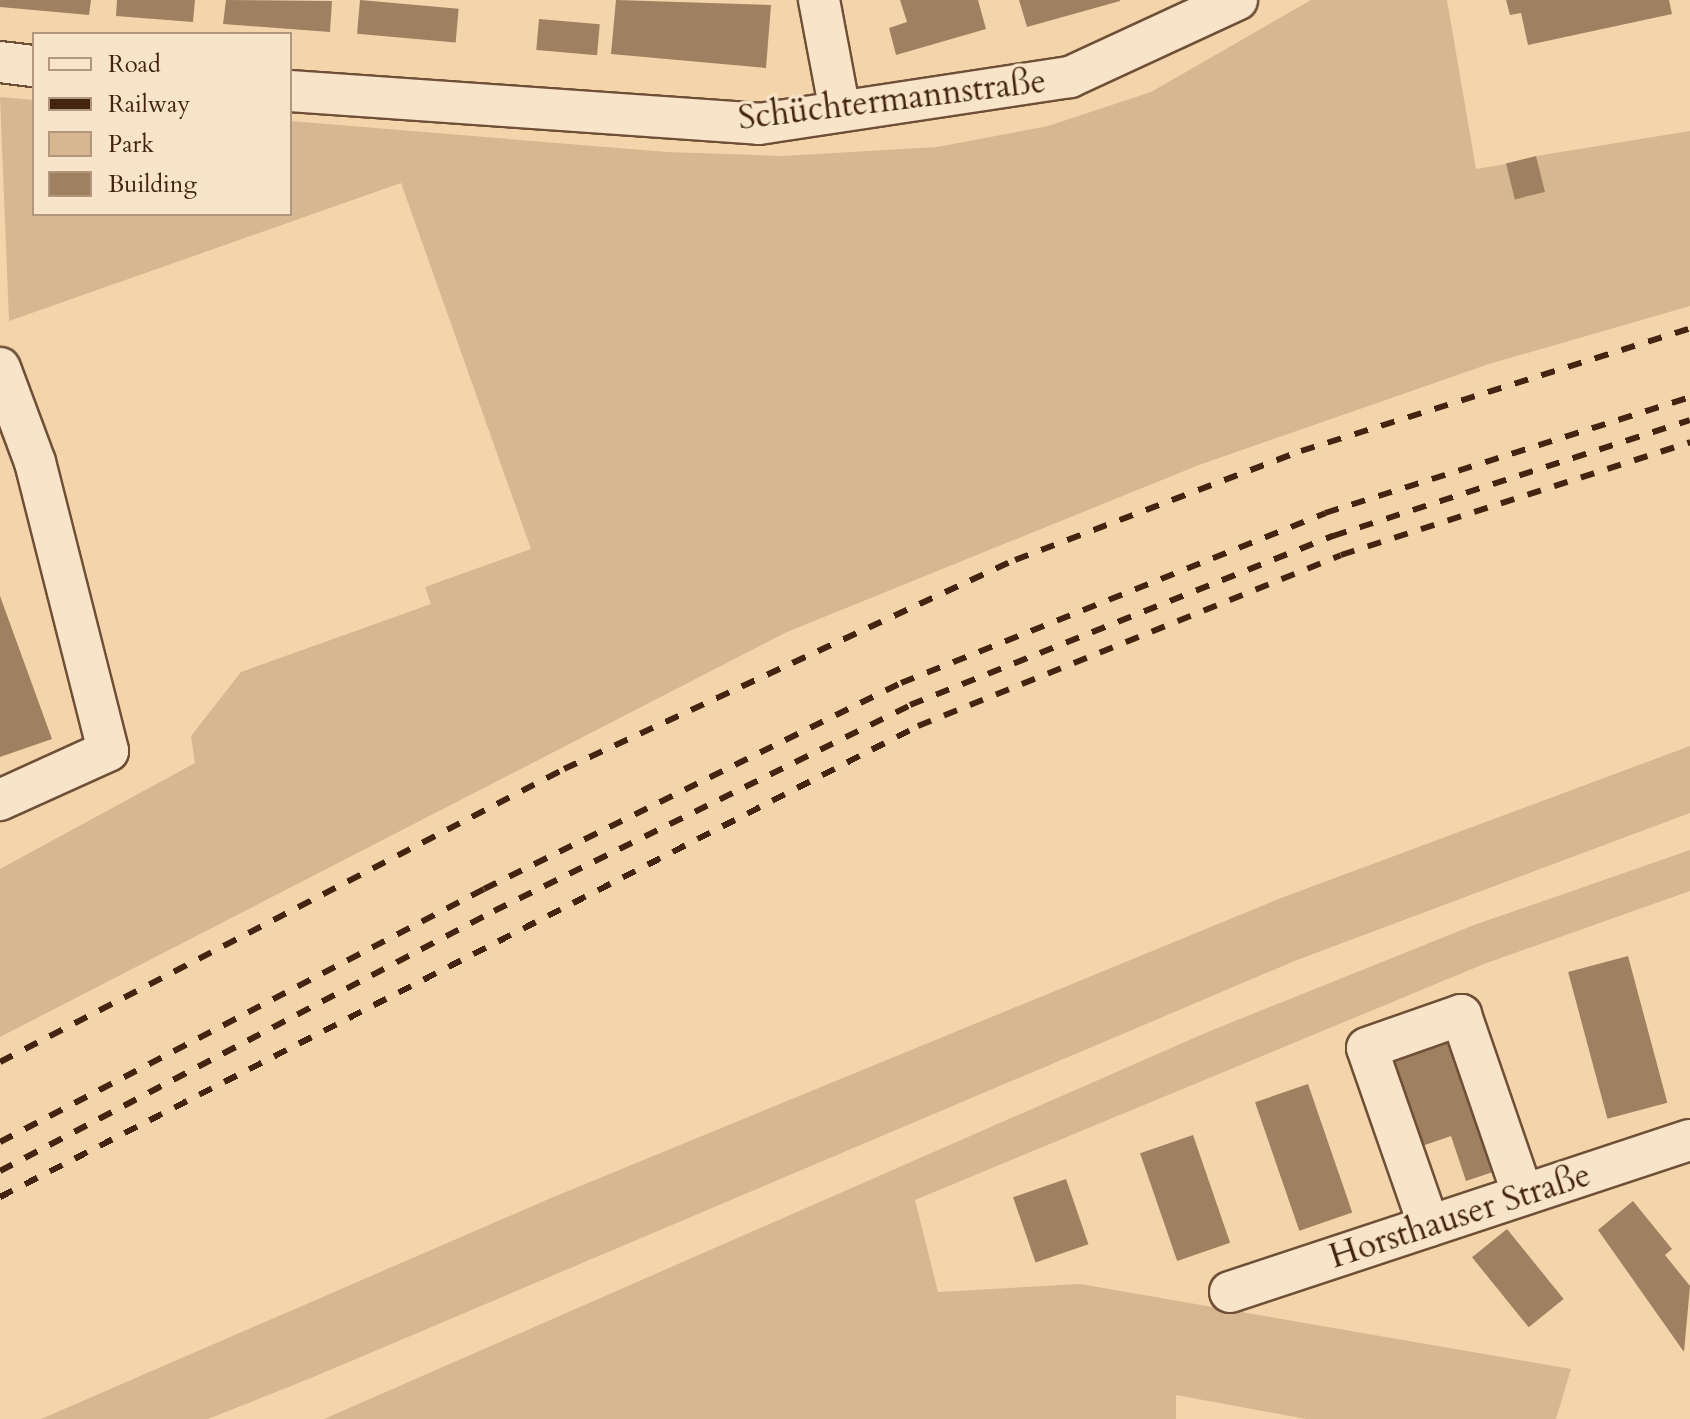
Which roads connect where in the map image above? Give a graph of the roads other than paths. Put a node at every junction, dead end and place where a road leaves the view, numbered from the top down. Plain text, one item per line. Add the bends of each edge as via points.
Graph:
1 (819, 0) edge
2 (1237, 0) edge
3 (0, 62) edge
4 (32, 66) edge
5 (292, 91) edge
6 (840, 111) junction
7 (0, 368) edge
8 (0, 800) edge
9 (1690, 1140) edge
10 (1523, 1195) junction
11 (1429, 1226) junction
12 (1230, 1292) dead end

1 - 6 street
2 - 6 street, Schüchtermannstraße via 1070,77
3 - 4 street
5 - 6 street, Schüchtermannstraße via 759,124
7 - 8 street via 35,462 108,751
9 - 10 street, Horsthauser Straße
10 - 11 street, Horsthauser Straße
10 - 11 street via 1461,1015 1367,1048
11 - 12 street, Horsthauser Straße

